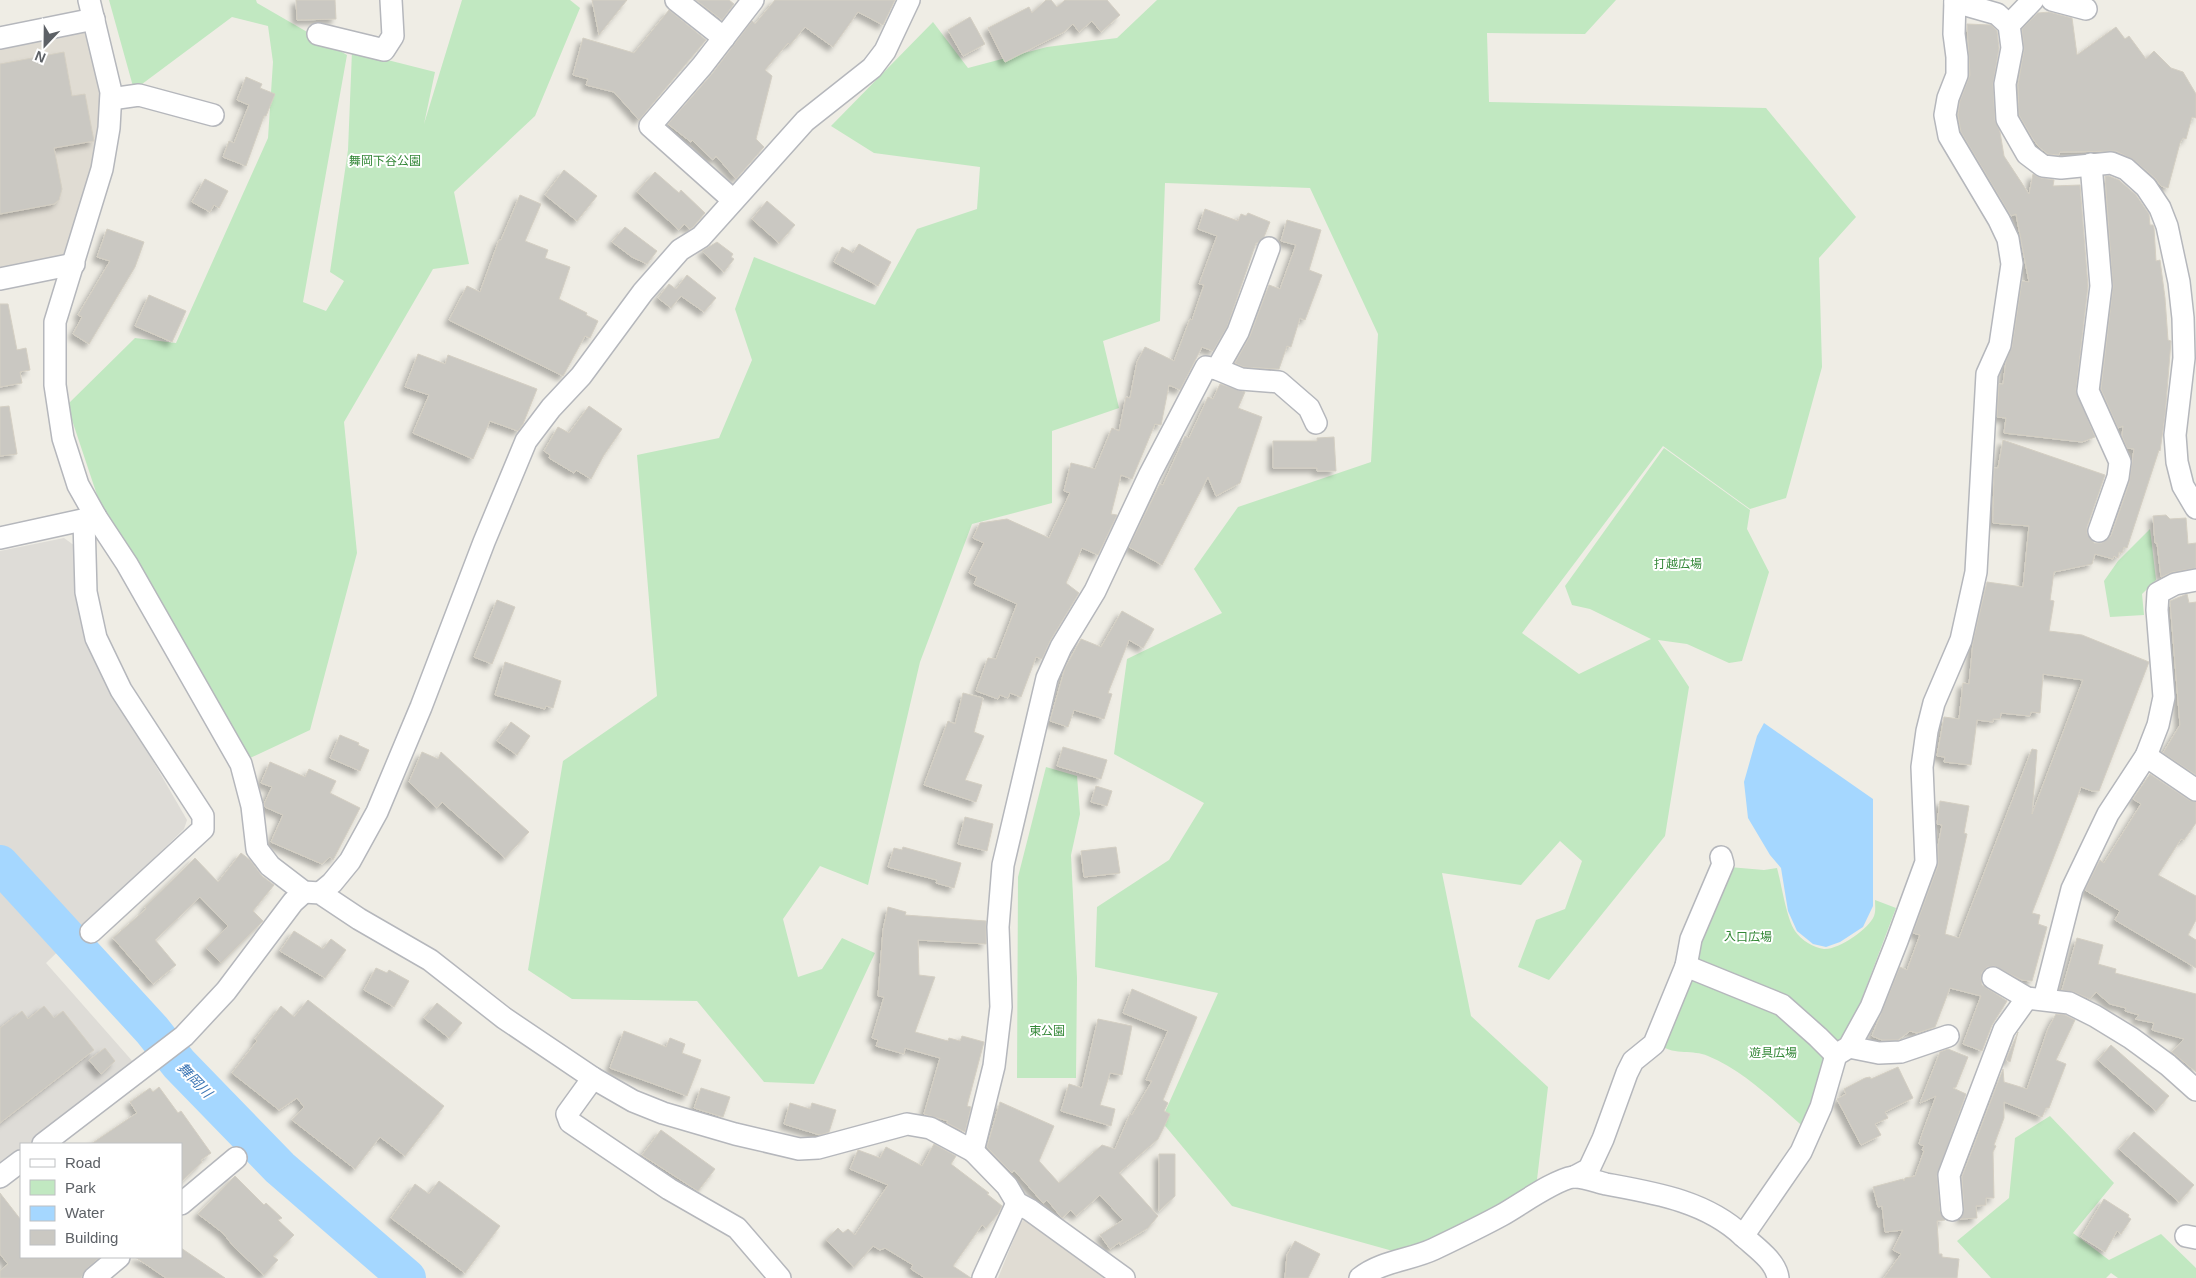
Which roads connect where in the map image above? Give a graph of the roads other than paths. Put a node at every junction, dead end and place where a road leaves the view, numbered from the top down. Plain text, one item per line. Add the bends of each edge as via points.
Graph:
1 (391, 0) edge
2 (676, 0) edge
3 (753, 0) edge
4 (909, 0) edge
5 (2033, 0) edge
6 (2052, 0) edge
7 (1955, 1) edge
8 (91, 9) edge
9 (2086, 9) dead end
10 (2009, 25) junction
11 (318, 34) dead end
12 (0, 38) edge
13 (724, 38) junction
14 (111, 99) junction
15 (213, 114) dead end
16 (2091, 164) junction
17 (733, 200) junction
18 (1269, 248) dead end
19 (74, 264) junction
20 (0, 279) edge
21 (1217, 369) junction
22 (1316, 423) dead end
23 (2187, 462) edge
24 (2196, 508) edge
25 (90, 518) junction
26 (2100, 531) dead end
27 (0, 538) edge
28 (2196, 580) edge
29 (2146, 756) junction
30 (2196, 790) edge
31 (1721, 857) dead end
32 (312, 893) junction
33 (91, 932) dead end
34 (1686, 966) junction
35 (1993, 978) dead end
36 (2035, 998) junction
37 (1948, 1036) dead end
38 (1843, 1051) junction
39 (593, 1078) junction
40 (2196, 1090) edge
41 (44, 1143) edge
42 (973, 1151) junction
43 (236, 1158) dead end
44 (20, 1162) edge
45 (0, 1177) edge
46 (1574, 1177) junction
47 (182, 1203) edge
48 (1017, 1203) junction
49 (1952, 1210) dead end
50 (1743, 1236) junction
51 (118, 1258) edge
52 (94, 1278) edge
53 (780, 1278) edge
54 (983, 1278) edge
55 (1124, 1278) edge
56 (1360, 1278) edge
57 (1778, 1278) edge

1 - 11 street via 394,36 384,50
2 - 13 street
3 - 13 street
4 - 17 street via 886,51 872,68 805,121
5 - 10 street
6 - 9 street
7 - 10 street via 1997,14
7 - 38 street via 1954,34 1958,57 1957,75 1945,115 1949,136 1999,220 2008,239 2012,264 2000,345 1987,374 1976,572 1961,640 1934,703 1927,731 1922,767 1926,862 1874,998
8 - 12 street
8 - 14 street
10 - 16 street via 2012,48 2005,84 2007,119 2017,138 2027,154 2043,166 2061,168
13 - 17 street via 650,126
14 - 15 street via 139,96
14 - 19 street via 102,169
16 - 23 street via 2111,163 2126,169 2146,187 2167,226 2183,318 2184,358 2175,434
16 - 26 street via 2101,286 2088,391 2120,462
17 - 32 street via 701,237 680,250 643,292 582,376 551,408 526,441 377,812 350,861 332,883
18 - 21 street via 1238,332
19 - 20 street
19 - 25 street via 55,322 55,384 63,438
21 - 22 street via 1242,379 1279,382 1309,408
21 - 42 street via 1206,367 1150,474 1095,591 1061,647 1047,678 1003,866 998,927 1001,1007 994,1066
23 - 24 street via 2183,486
25 - 27 street
25 - 32 street via 127,564 241,764 252,806 257,849 270,866
25 - 33 street via 86,592 96,638 120,690 203,816 203,829
28 - 29 street via 2175,584 2158,593 2164,697
29 - 30 street
29 - 36 street via 2108,814 2072,889
31 - 34 street via 1723,864 1692,939
32 - 39 street via 430,960 504,1018
32 - 41 street via 293,902 226,991 178,1041
34 - 38 street via 1782,1006 1818,1037
34 - 46 street via 1654,1044 1632,1061 1588,1169
35 - 36 street
36 - 40 street via 2069,1003 2095,1016 2168,1065
36 - 49 street via 2004,1030 1949,1174
37 - 38 street via 1901,1052
38 - 50 street via 1801,1152
39 - 42 street via 633,1101 663,1112 799,1149 818,1148 907,1124 930,1128
39 - 53 street via 567,1114 570,1122 669,1189 738,1228
42 - 48 street via 1007,1186
43 - 47 street
44 - 45 street
46 - 50 street via 1672,1198 1729,1223
46 - 56 street via 1418,1257 1394,1262
48 - 54 street
48 - 55 street
50 - 57 street via 1769,1261
51 - 52 street

